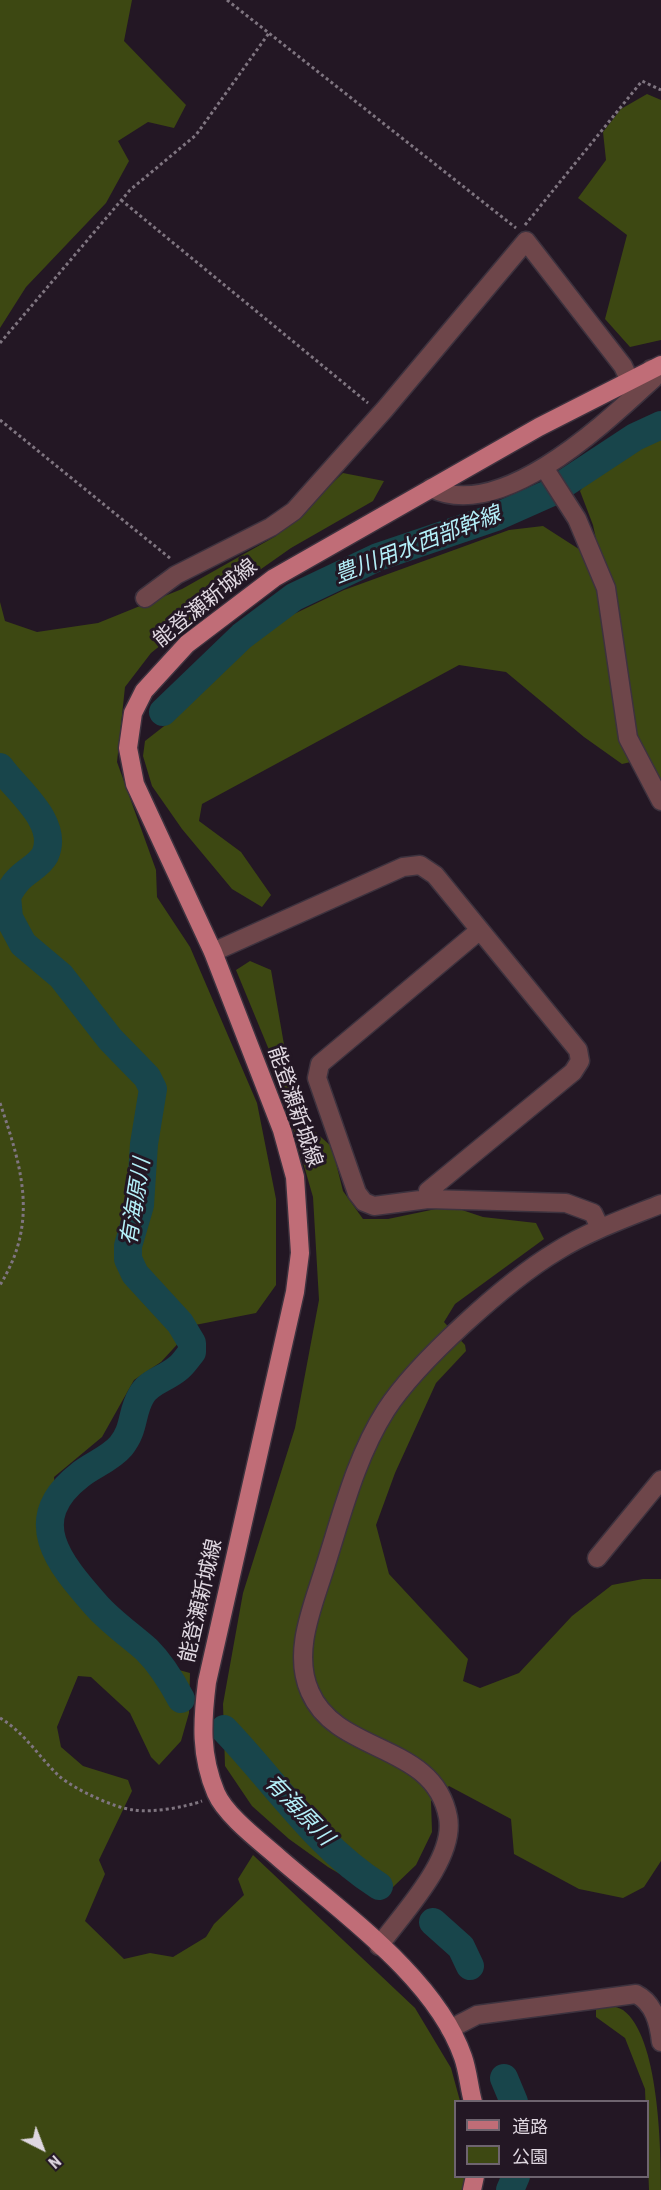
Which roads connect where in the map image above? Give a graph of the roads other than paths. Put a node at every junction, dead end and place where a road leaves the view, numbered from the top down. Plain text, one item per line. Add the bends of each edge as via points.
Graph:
1 (656, 367) edge
2 (629, 379) junction
3 (547, 472) junction
4 (431, 488) junction
5 (145, 598) dead end
6 (661, 801) edge
7 (480, 930) junction
8 (213, 952) junction
9 (428, 1198) junction
10 (661, 1204) edge
11 (600, 1228) junction
12 (661, 1480) edge
13 (597, 1558) dead end
14 (379, 1946) junction
15 (654, 1994) edge
16 (450, 2029) junction
17 (661, 2042) edge
18 (472, 2100) edge

1 - 2 main road, 能登瀬新城線
1 - 3 street via 653,379
2 - 4 main road, 能登瀬新城線
2 - 5 street via 526,241 294,511 183,572
3 - 4 street via 463,496 443,495
3 - 6 street via 577,519 606,588 628,738
4 - 8 main road, 能登瀬新城線 via 274,578 187,644 144,691 133,713 128,748 135,784
7 - 8 street via 435,875 420,865 403,867
7 - 9 street via 578,1050 580,1061 573,1072 428,1191
7 - 9 street via 320,1064 317,1078 357,1193 364,1202 374,1206
8 - 14 main road, 能登瀬新城線 via 282,1130 295,1177 300,1253 295,1292 207,1682 201,1725 203,1746 217,1796 246,1828
9 - 11 street via 566,1203 593,1213
10 - 11 street
11 - 14 street via 556,1251 516,1281 417,1372 387,1409 365,1450 340,1519 304,1636 303,1671 310,1694 339,1726 415,1766 432,1780 449,1820 437,1868
12 - 13 street
14 - 16 main road, 能登瀬新城線 via 415,1979
15 - 16 street via 477,2015
15 - 17 street
16 - 18 main road, 能登瀬新城線 via 463,2057

